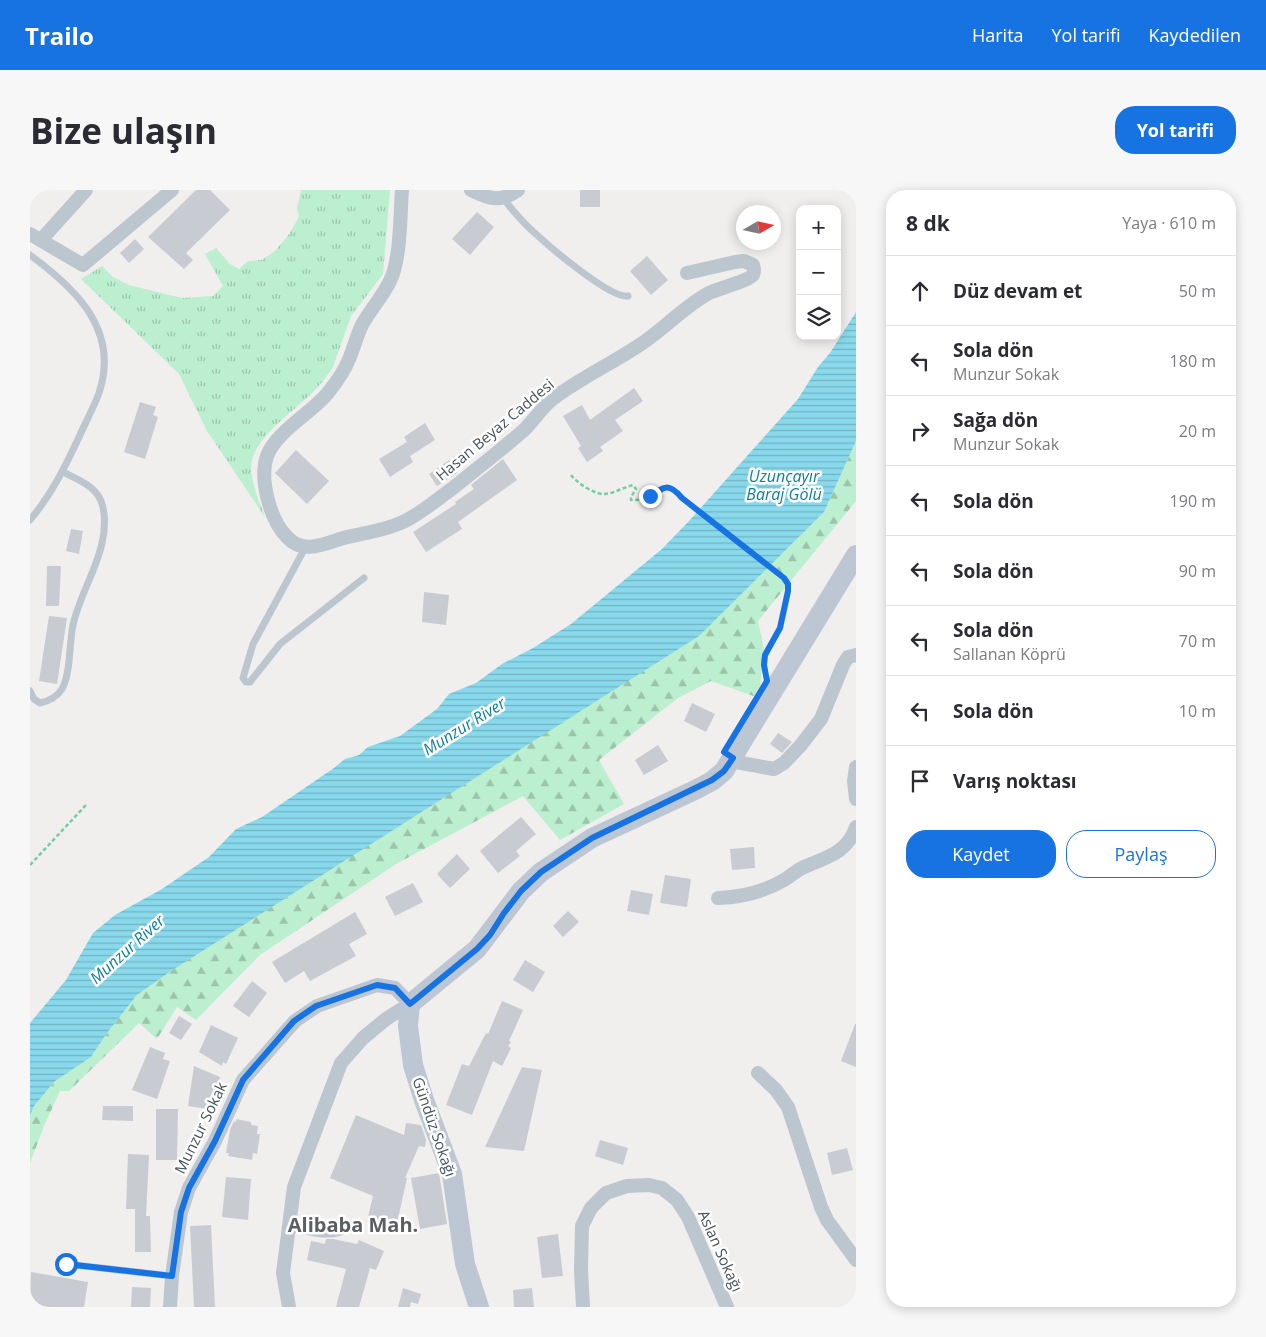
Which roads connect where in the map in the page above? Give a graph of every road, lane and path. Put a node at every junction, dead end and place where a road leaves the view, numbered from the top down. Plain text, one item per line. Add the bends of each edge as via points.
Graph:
1 (86, 190) edge
2 (172, 190) edge
3 (402, 190) edge
4 (471, 190) edge
5 (518, 190) edge
6 (503, 198) junction
7 (36, 237) edge
8 (30, 255) edge
9 (687, 273) dead end
10 (628, 296) dead end
11 (63, 472) junction
12 (571, 475) dead end
13 (30, 520) edge
14 (305, 548) junction
15 (856, 555) edge
16 (364, 578) dead end
17 (856, 655) edge
18 (765, 671) dead end
19 (30, 691) edge
20 (730, 762) junction
21 (856, 767) edge
22 (856, 799) edge
23 (86, 805) dead end
24 (856, 826) edge
25 (30, 865) edge
26 (718, 898) dead end
27 (410, 1004) junction
28 (758, 1073) dead end
29 (353, 1227) dead end
30 (288, 1228) junction
31 (856, 1258) edge
32 (66, 1264) dead end
33 (172, 1276) junction
34 (170, 1307) edge
35 (289, 1307) edge
36 (479, 1307) edge
37 (583, 1307) edge
38 (727, 1307) edge

1 - 7 street
2 - 7 street via 83,265
3 - 14 street via 397,255 390,281 362,325 338,381 275,443 268,454 264,483 274,516 288,538
4 - 6 street via 492,199
5 - 6 street
6 - 10 lane via 536,234 579,270 616,294
8 - 11 lane via 70,287 88,309 102,344 104,367 99,393
9 - 14 street, Hasan Beyaz Caddesi via 744,262 754,269 751,278 708,294 644,342 553,399 526,428 489,459 409,519 387,528
11 - 13 lane
11 - 19 lane via 97,493 104,518 102,543 73,625 62,688 49,701 40,703
12 - 18 path via 579,484 600,493 607,494 633,485 636,490 631,500 670,487 784,578 788,587 787,599 780,628 765,655
14 - 16 lane via 253,644 243,678 246,682 250,682 280,644
15 - 20 main road
17 - 20 street via 848,657 820,719 784,763 774,769
20 - 27 main road via 712,780 592,838 547,867 521,891 477,949
21 - 22 street
23 - 25 path
24 - 26 street via 851,839 826,859 766,888
27 - 30 street via 369,1033 341,1063 294,1187
27 - 33 street, Munzur Sokak via 395,988 377,985 316,1006 294,1021 243,1080 189,1188 180,1218
27 - 36 main road, Gündüz Sokağı via 408,1026 413,1066 452,1174 465,1264
28 - 31 street via 788,1107 821,1207
29 - 30 lane via 328,1235
30 - 35 street via 283,1272
32 - 33 lane
33 - 34 street, Munzur Sokak
37 - 38 street, Aslan Sokağı via 582,1226 591,1208 606,1193 627,1186 648,1185 662,1188 677,1200 688,1217

